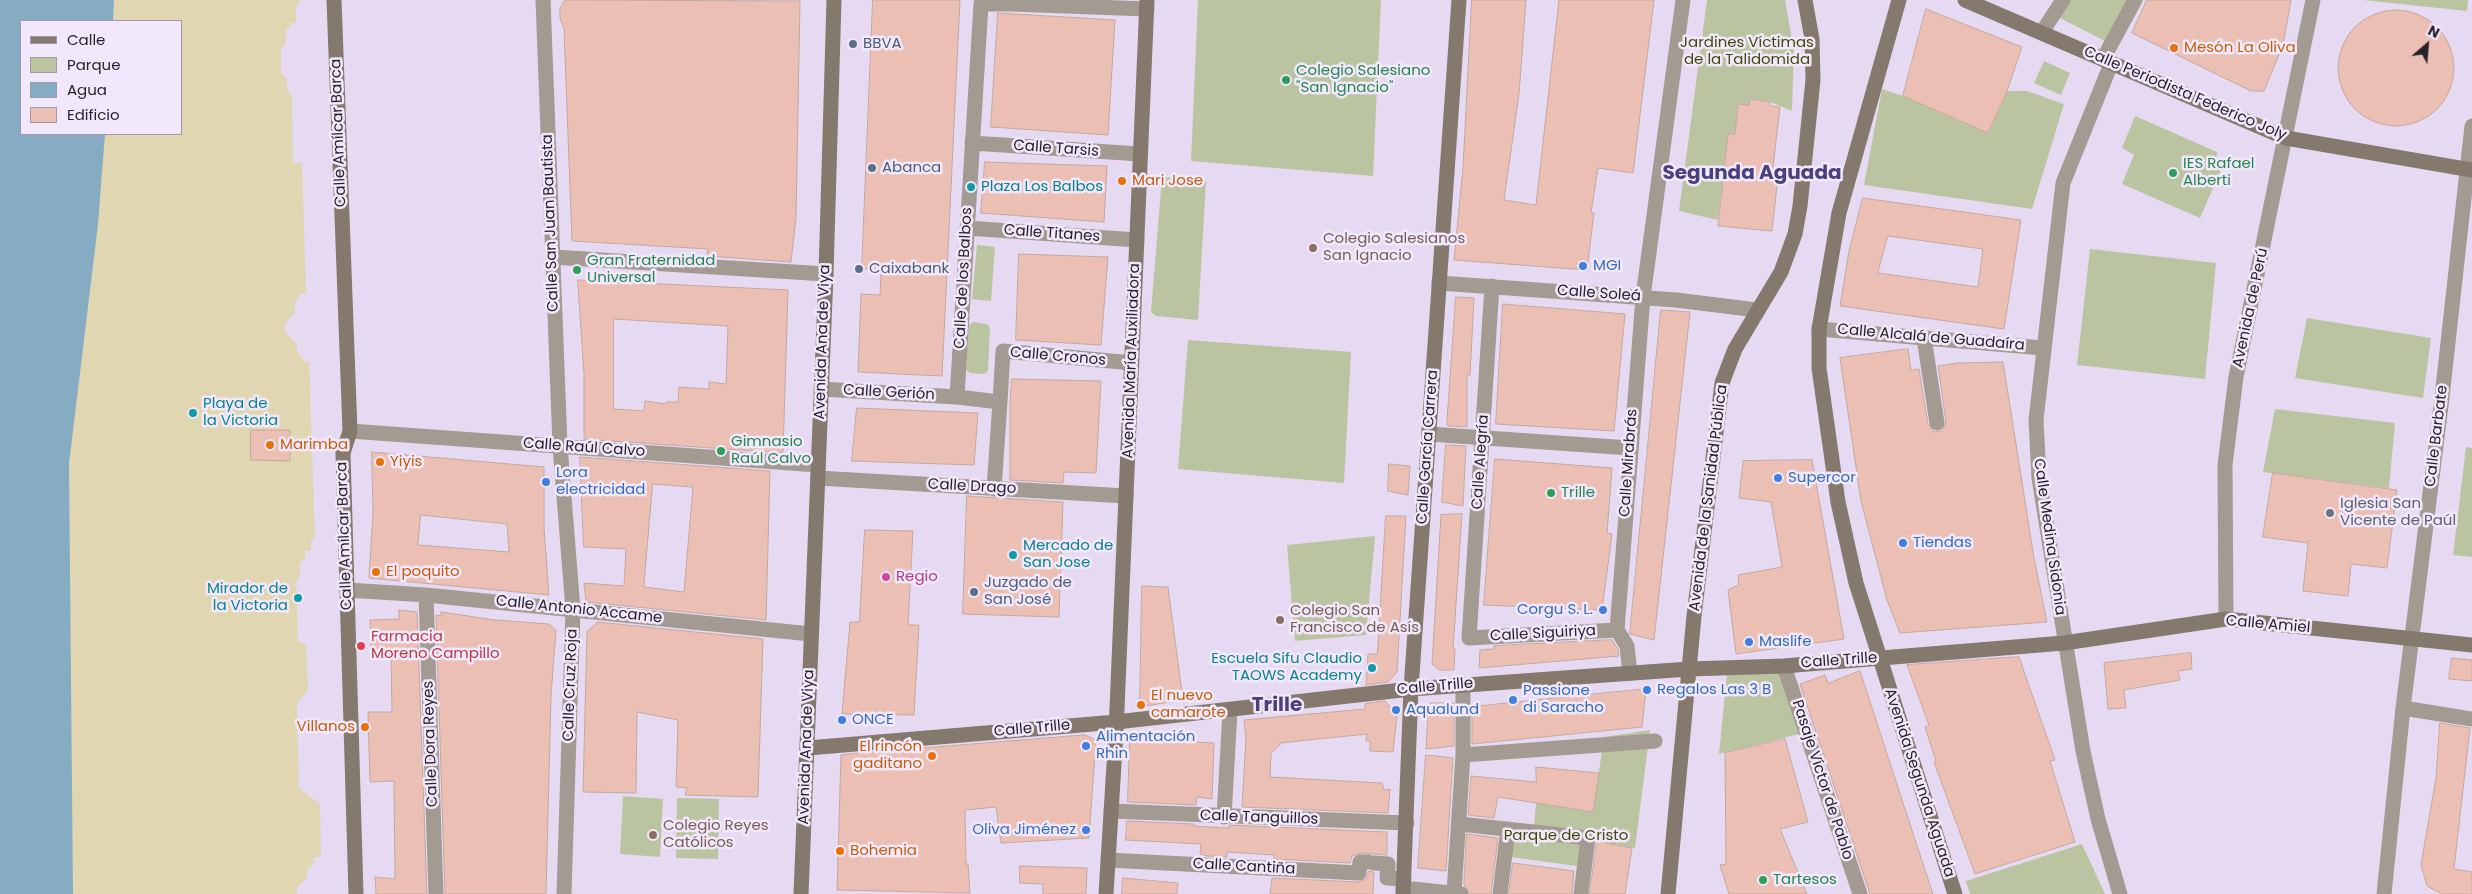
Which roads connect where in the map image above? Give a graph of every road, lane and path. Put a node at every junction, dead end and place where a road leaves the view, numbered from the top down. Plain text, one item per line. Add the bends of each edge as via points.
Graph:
1 (334, 0) edge
2 (543, 0) edge
3 (834, 0) edge
4 (1458, 0) edge
5 (1683, 0) edge
6 (1805, 0) edge
7 (1899, 0) edge
8 (1965, 0) edge
9 (2063, 0) edge
10 (2135, 0) edge
11 (2313, 0) edge
12 (1012, 2) edge
13 (1147, 4) edge
14 (2042, 32) junction
15 (2107, 62) junction
16 (2472, 126) edge
17 (2286, 138) junction
18 (972, 143) junction
19 (1140, 154) junction
20 (2469, 169) edge
21 (967, 228) junction
22 (1137, 240) junction
23 (552, 257) junction
24 (826, 274) junction
25 (1439, 283) junction
26 (1492, 286) junction
27 (1643, 297) junction
28 (1758, 310) junction
29 (1819, 329) junction
30 (1924, 338) junction
31 (2043, 348) junction
32 (1132, 363) junction
33 (821, 389) junction
34 (956, 397) junction
35 (1000, 402) junction
36 (1937, 423) dead end
37 (350, 431) junction
38 (1429, 434) junction
39 (1483, 438) junction
40 (560, 446) junction
41 (1630, 448) junction
42 (818, 472) junction
43 (994, 489) junction
44 (1126, 496) junction
45 (347, 590) junction
46 (426, 595) junction
47 (573, 610) junction
48 (2226, 619) junction
49 (1617, 630) junction
50 (811, 634) junction
51 (1469, 638) joint
52 (2411, 638) junction
53 (2064, 643) junction
54 (2472, 645) edge
55 (1879, 658) junction
56 (1784, 666) junction
57 (1689, 669) junction
58 (1630, 673) junction
59 (1463, 685) junction
60 (1411, 688) junction
61 (2403, 708) junction
62 (1230, 711) junction
63 (2472, 718) edge
64 (1116, 722) junction
65 (1655, 741) dead end
66 (808, 748) junction
67 (1464, 755) junction
68 (1111, 811) junction
69 (1224, 817) junction
70 (1407, 823) junction
71 (1460, 824) junction
72 (1508, 829) junction
73 (1108, 860) junction
74 (1403, 887) edge
75 (1458, 893) edge
76 (356, 894) edge
77 (436, 894) edge
78 (564, 894) edge
79 (801, 894) edge
80 (1106, 894) edge
81 (1500, 894) edge
82 (1581, 894) edge
83 (1668, 894) edge
84 (1860, 894) edge
85 (1955, 894) edge
86 (2120, 894) edge
87 (2384, 894) edge

1 - 37 street, Calle Amílcar Barca
2 - 23 street, Calle San Juan Bautista
3 - 24 street, Avenida Ana de Viya
4 - 25 street, Calle García Carrera
5 - 27 street, Calle Mirabrás
6 - 28 street, Avenida de la Sanidad Pública via 1812,39 1813,80 1800,206 1789,253
7 - 29 street, Avenida Segunda Aguada via 1839,213
8 - 14 street, Calle Periodista Federico Joly
9 - 14 street
10 - 15 street, Calle Medina Sidonia
11 - 17 street, Avenida de Perú
12 - 13 street
12 - 18 street, Calle de los Balbos via 981,4
13 - 19 street, Avenida María Auxiliadora
14 - 15 street, Calle Periodista Federico Joly
15 - 17 street, Calle Periodista Federico Joly
15 - 31 street, Calle Medina Sidonia via 2063,183
16 - 20 street, Calle Barbate
17 - 20 street, Calle Periodista Federico Joly
17 - 48 street, Avenida de Perú via 2234,397 2225,465
18 - 19 street, Calle Tarsis
18 - 21 street, Calle de los Balbos
19 - 22 street, Avenida María Auxiliadora
20 - 52 street, Calle Barbate
21 - 22 street, Calle Titanes
21 - 34 street, Calle de los Balbos
22 - 32 street, Avenida María Auxiliadora
23 - 24 street
23 - 40 street, Calle San Juan Bautista
24 - 33 street, Avenida Ana de Viya
25 - 26 street, Calle Soleá
25 - 38 street, Calle García Carrera
26 - 27 street, Calle Soleá
26 - 39 street, Calle Alegría
27 - 28 street, Calle Soleá
27 - 41 street, Calle Mirabrás
28 - 57 street, Avenida de la Sanidad Pública via 1735,348 1722,383
29 - 30 street, Calle Alcalá de Guadaíra
29 - 55 street, Avenida Segunda Aguada via 1819,368 1838,502 1856,584
30 - 31 street, Calle Alcalá de Guadaíra
30 - 36 street
31 - 53 street, Calle Medina Sidonia via 2036,420 2039,478
32 - 35 street, Calle Cronos via 1003,351
32 - 44 street, Avenida María Auxiliadora
33 - 34 street, Calle Gerión
33 - 42 street, Avenida Ana de Viya
34 - 35 street
35 - 43 street
37 - 40 street, Calle Raúl Calvo
37 - 45 street, Calle Amílcar Barca via 343,453
38 - 39 street
38 - 60 street, Calle García Carrera
39 - 41 street
39 - 51 street, Calle Alegría
40 - 42 street, Calle Raúl Calvo
40 - 47 street, Calle Cruz Roja
41 - 49 street, Calle Mirabrás
42 - 43 street, Calle Drago
42 - 50 street, Avenida Ana de Viya
43 - 44 street, Calle Drago
44 - 64 street, Avenida María Auxiliadora
45 - 46 street, Calle Antonio Accame
45 - 76 street, Calle Amílcar Barca
46 - 47 street, Calle Antonio Accame
46 - 77 street, Calle Dora Reyes
47 - 50 street, Calle Antonio Accame
47 - 78 street, Calle Cruz Roja
48 - 52 street, Calle Amiel
48 - 53 street, Calle Amiel
49 - 51 street, Calle Siguiriya
49 - 58 street via 1627,646
50 - 66 street, Avenida Ana de Viya
52 - 54 street, Calle Amiel
52 - 61 street, Calle Barbate
53 - 55 street, Calle Trille
53 - 86 street, Calle Medina Sidonia via 2098,819
55 - 56 street, Calle Trille
55 - 85 street, Avenida Segunda Aguada
56 - 57 street, Calle Trille
56 - 84 street, Pasaje Víctor de Pablo
57 - 58 street, Calle Trille
57 - 83 street, Avenida de la Sanidad Pública
58 - 59 street, Calle Trille
59 - 60 street, Calle Trille
59 - 67 street
60 - 62 street, Calle Trille
60 - 70 street, Calle García Carrera
61 - 63 street
61 - 87 street, Calle Barbate
62 - 64 street, Calle Trille
62 - 69 street
64 - 66 street, Calle Trille
64 - 68 street, Avenida María Auxiliadora
65 - 67 street
66 - 79 street, Avenida Ana de Viya
67 - 71 street
68 - 69 street, Calle Tanguillos
68 - 73 street, Avenida María Auxiliadora
69 - 70 street, Calle Tanguillos
70 - 74 street, Calle García Carrera
71 - 72 street
71 - 75 street
72 - 81 street
72 - 82 street via 1588,838
73 - 74 street, Calle Cantiña via 1359,873 1360,862 1371,862 1388,864 1387,878
73 - 80 street, Avenida María Auxiliadora
74 - 75 street

